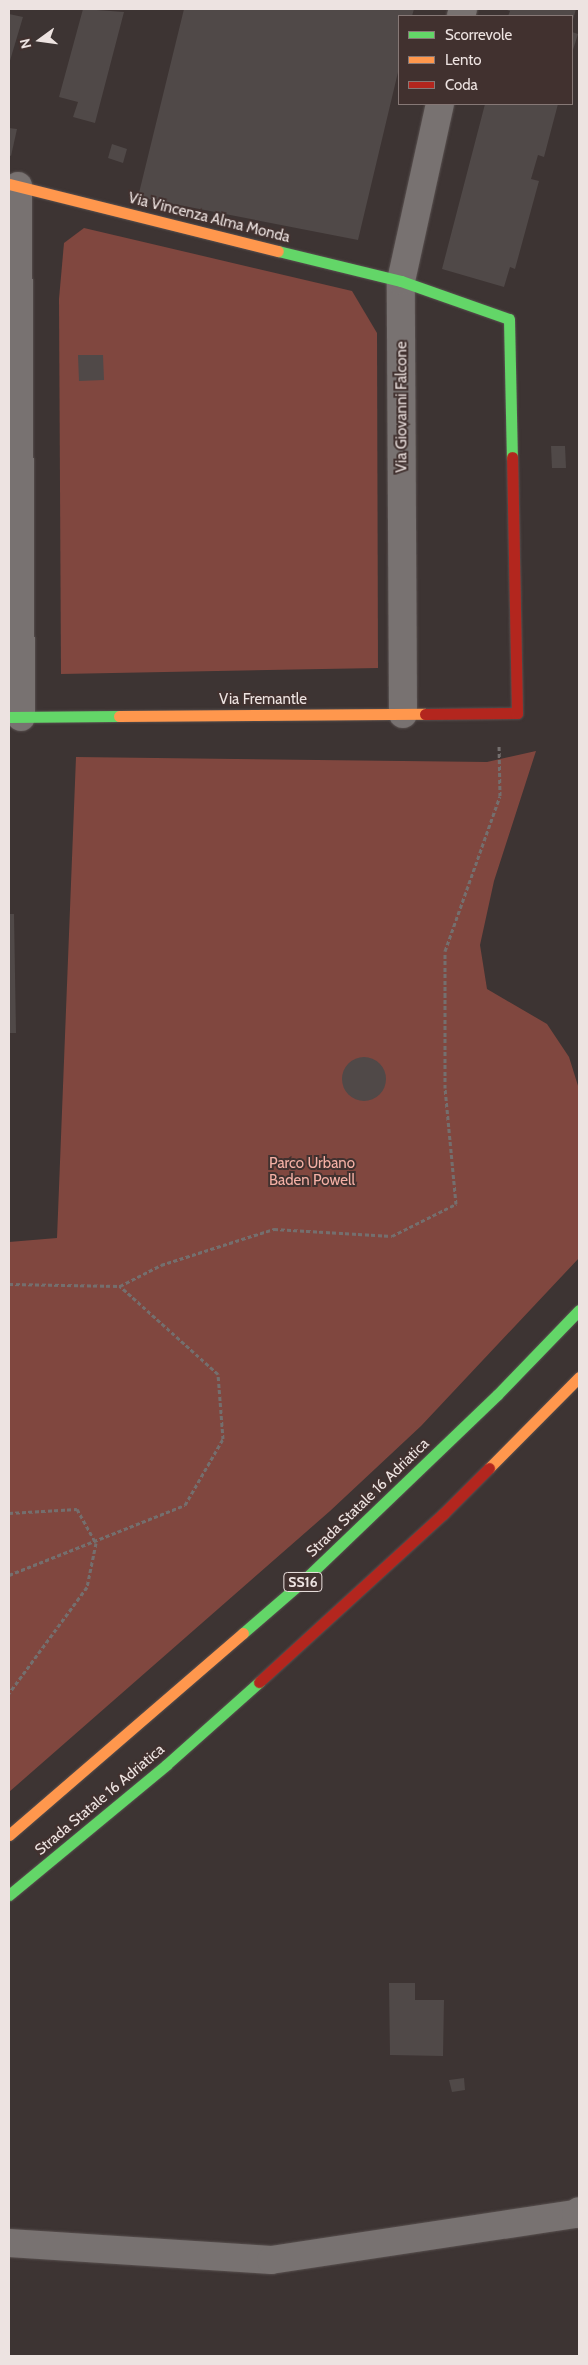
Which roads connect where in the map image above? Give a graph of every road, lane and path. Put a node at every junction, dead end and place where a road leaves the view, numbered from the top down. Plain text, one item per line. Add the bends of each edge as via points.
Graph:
1 (440, 105) edge
2 (13, 185) edge
3 (401, 281) junction
4 (499, 713) junction
5 (517, 713) joint
6 (403, 714) junction
7 (15, 717) edge
8 (9, 1284) edge
9 (120, 1286) junction
10 (579, 1310) edge
11 (579, 1377) edge
12 (9, 1513) edge
13 (96, 1543) junction
14 (9, 1575) edge
15 (9, 1693) edge
16 (9, 1835) edge
17 (9, 1895) edge
18 (579, 2211) edge
19 (9, 2243) edge

1 - 3 street, Via Giovanni Falcone
2 - 3 main road, Via Vincenza Alma Monda
2 - 7 street
3 - 5 main road, Via Vincenza Alma Monda via 509,319
3 - 6 street, Via Giovanni Falcone
4 - 5 main road, Via Fremantle
4 - 6 main road, Via Fremantle
4 - 9 path via 500,796 445,950 445,1088 456,1204 392,1236 274,1229 161,1265
6 - 7 main road, Via Fremantle
8 - 9 path
9 - 13 path via 218,1374 223,1439 185,1505
10 - 16 main road, Strada Statale 16 Adriatica / SS16 via 302,1582
11 - 17 main road, Strada Statale 16 Adriatica via 443,1514 331,1618 166,1765
12 - 13 path via 77,1509
13 - 14 path
13 - 15 path via 86,1587
18 - 19 street via 271,2260

